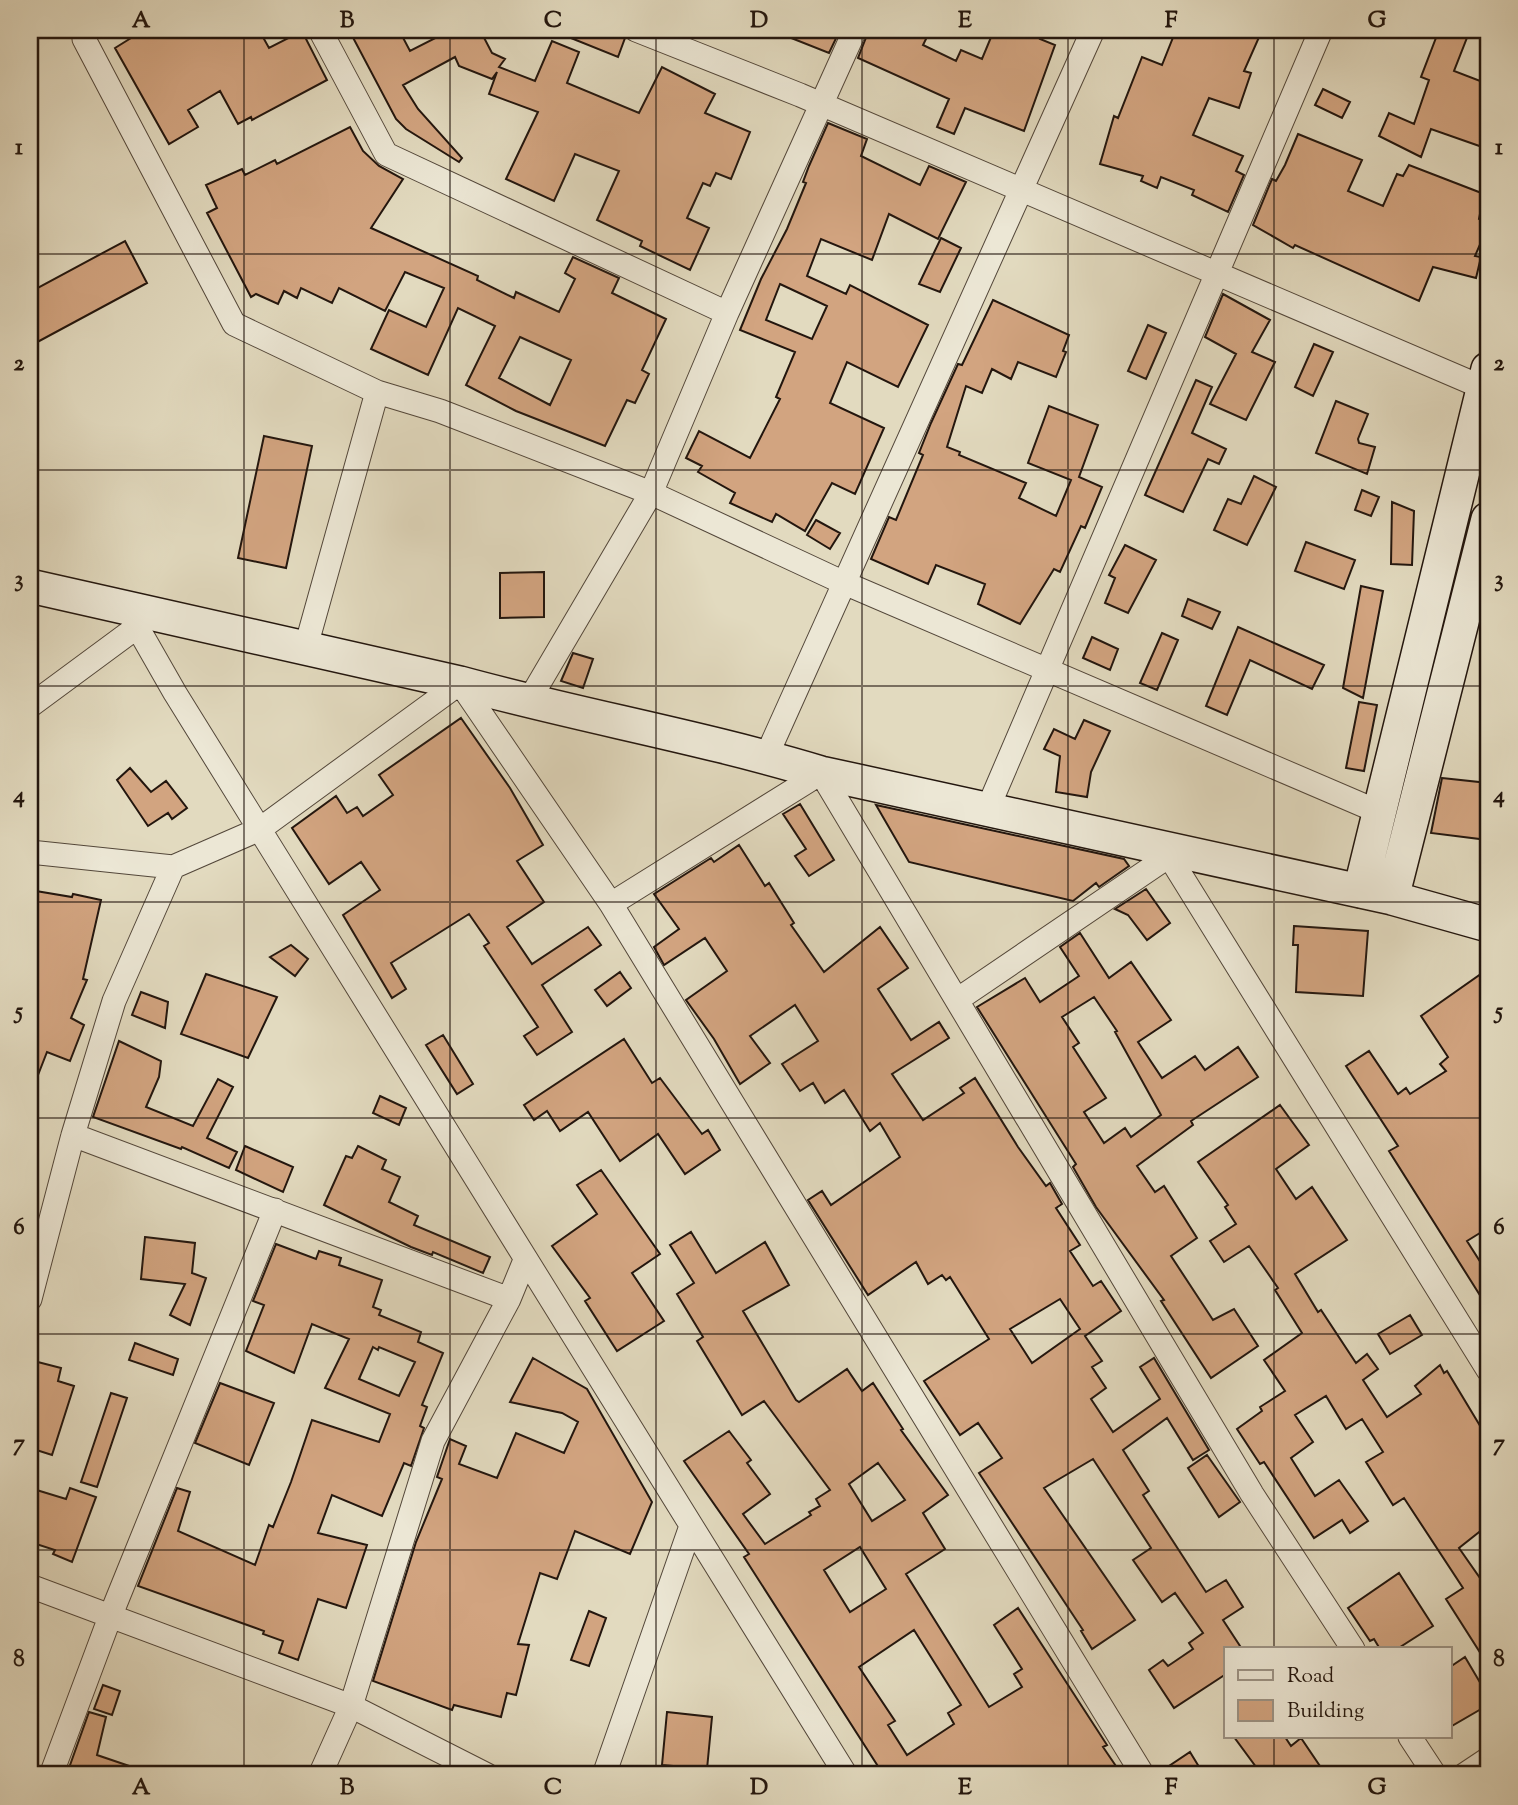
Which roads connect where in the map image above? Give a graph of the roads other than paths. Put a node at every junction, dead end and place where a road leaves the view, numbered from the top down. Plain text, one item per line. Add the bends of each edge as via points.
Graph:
1 (320, 30) edge
2 (636, 30) edge
3 (855, 30) edge
4 (1093, 30) edge
5 (1321, 30) edge
6 (88, 33) edge
7 (822, 105) junction
8 (1022, 191) junction
9 (1215, 271) junction
10 (727, 313) junction
11 (1486, 378) edge
12 (377, 392) junction
13 (651, 494) junction
14 (1488, 519) edge
15 (842, 582) junction
16 (30, 586) edge
17 (132, 618) junction
18 (305, 650) junction
19 (1048, 671) junction
20 (460, 683) junction
21 (528, 702) junction
22 (30, 706) edge
23 (766, 757) junction
24 (821, 773) junction
25 (988, 808) junction
26 (1379, 812) junction
27 (260, 828) junction
28 (30, 852) edge
29 (1169, 852) junction
30 (173, 867) junction
31 (1376, 895) junction
32 (611, 904) junction
33 (1488, 925) edge
34 (957, 1000) junction
35 (73, 1135) junction
36 (275, 1210) junction
37 (525, 1260) junction
38 (30, 1299) edge
39 (509, 1299) junction
40 (1488, 1370) edge
41 (691, 1526) junction
42 (30, 1586) edge
43 (110, 1617) junction
44 (1352, 1647) edge
45 (351, 1706) junction
46 (1411, 1738) edge
47 (1488, 1759) edge
48 (51, 1775) edge
49 (320, 1775) edge
50 (487, 1775) edge
51 (604, 1775) edge
52 (846, 1775) edge
53 (1143, 1775) edge
54 (1435, 1775) edge
55 (1464, 1775) edge

1 - 10 street via 386,154
2 - 7 street
3 - 7 street
4 - 8 street
5 - 9 street
6 - 12 street via 234,324
7 - 8 street
7 - 10 street
8 - 9 street
8 - 15 street
9 - 11 street
9 - 19 street
10 - 13 street
11 - 26 main road
12 - 13 street via 440,411
12 - 18 street
13 - 15 street
13 - 21 street
14 - 31 main road
15 - 19 street
15 - 23 street
16 - 17 main road
17 - 18 main road
17 - 22 street
17 - 27 street
18 - 20 main road
19 - 25 street
19 - 26 street
20 - 21 main road
20 - 27 street
20 - 32 street
21 - 23 main road
23 - 24 main road
24 - 25 main road
24 - 32 street
24 - 34 street
25 - 29 main road
26 - 31 main road
27 - 30 street
27 - 37 street
28 - 30 street
29 - 31 main road
29 - 34 street
29 - 40 street
30 - 35 street via 114,1001
31 - 33 main road
32 - 53 street
34 - 44 street via 1245,1482
35 - 36 street
35 - 38 street
36 - 39 street
36 - 43 street
37 - 39 street
37 - 41 street
39 - 45 street via 433,1441
41 - 51 street
41 - 52 street
42 - 43 street
43 - 45 street
43 - 48 street
45 - 49 street
45 - 50 street
46 - 54 street
47 - 55 street

